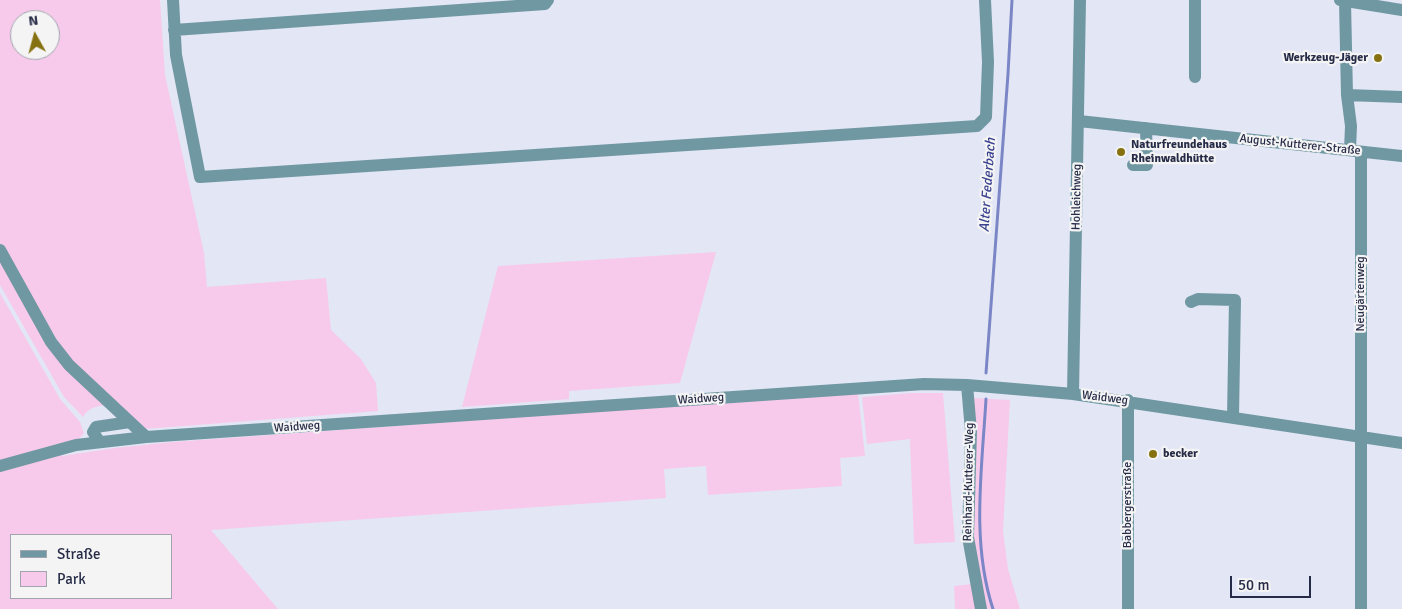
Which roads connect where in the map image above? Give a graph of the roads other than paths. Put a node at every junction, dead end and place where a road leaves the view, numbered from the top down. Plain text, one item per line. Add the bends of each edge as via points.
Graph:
1 (173, 0) edge
2 (548, 0) edge
3 (985, 0) edge
4 (1080, 0) edge
5 (1195, 0) edge
6 (1342, 0) edge
7 (1402, 10) edge
8 (174, 30) junction
9 (1195, 77) dead end
10 (1347, 95) junction
11 (1402, 97) edge
12 (1079, 120) junction
13 (1146, 128) junction
14 (1356, 151) junction
15 (1402, 156) edge
16 (1134, 166) dead end
17 (0, 250) edge
18 (1191, 302) dead end
19 (967, 384) junction
20 (1073, 394) junction
21 (1128, 400) junction
22 (1233, 417) junction
23 (130, 422) junction
24 (146, 436) junction
25 (1361, 436) junction
26 (99, 441) junction
27 (1402, 443) edge
28 (0, 466) edge
29 (981, 609) edge
30 (1128, 609) edge
31 (1362, 609) edge

1 - 8 street
2 - 8 street via 545,4
3 - 8 street via 986,117 977,126 200,177
4 - 12 street, Hohleichweg
5 - 9 street
6 - 7 street
6 - 10 street, Neugärtenweg
10 - 11 street
10 - 14 street, Neugärtenweg
12 - 13 street, August-Kutterer-Straße
12 - 20 street, Hohleichweg
13 - 14 street, August-Kutterer-Straße
13 - 16 street via 1147,165
14 - 15 street, August-Kutterer-Straße
14 - 25 street, Neugärtenweg
17 - 23 street via 51,342 69,364
18 - 22 street via 1198,299 1235,300
19 - 20 street, Waidweg
19 - 24 street, Waidweg via 924,384
19 - 29 street, Reinhard-Kutterer-Weg via 971,430 968,537
20 - 21 street, Waidweg
21 - 22 street, Waidweg
21 - 30 street, Babbergerstraße
22 - 25 street, Waidweg
23 - 24 street
23 - 26 street via 96,427 93,432
24 - 26 street, Waidweg
25 - 27 street, Waidweg
25 - 31 street
26 - 28 street, Waidweg

